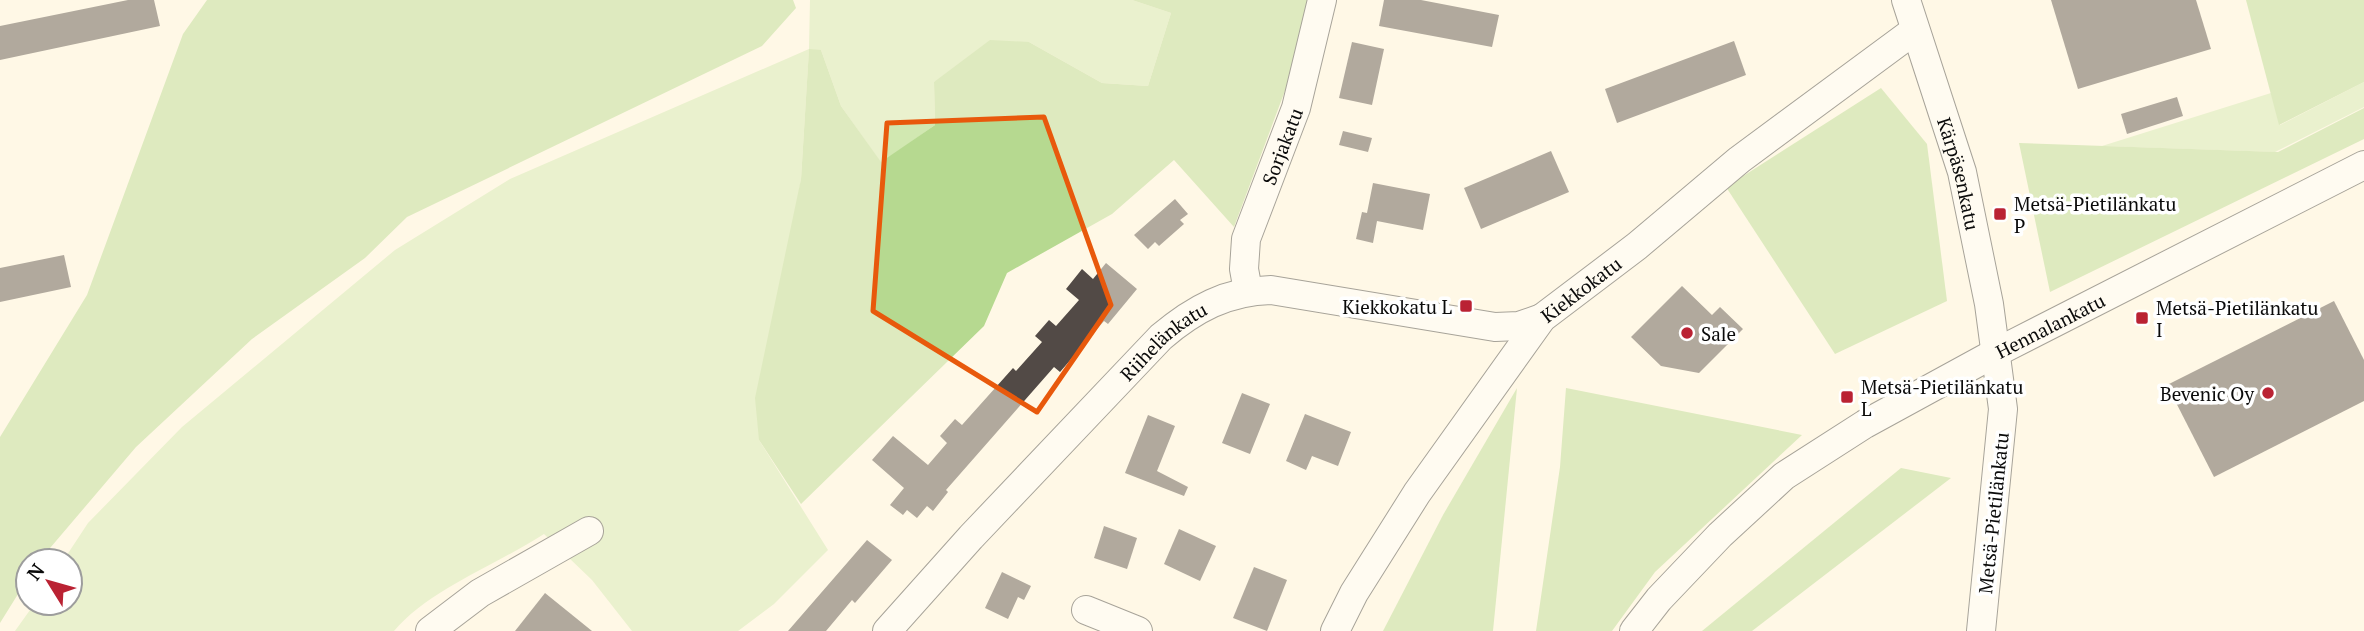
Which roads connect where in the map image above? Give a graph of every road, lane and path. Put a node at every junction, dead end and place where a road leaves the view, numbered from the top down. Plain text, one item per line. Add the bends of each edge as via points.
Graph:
1 (1322, 0) edge
2 (1906, 0) edge
3 (1915, 30) junction
4 (2364, 166) edge
5 (1248, 290) junction
6 (1542, 318) junction
7 (1995, 353) junction
8 (589, 531) dead end
9 (1086, 611) dead end
10 (430, 631) edge
11 (887, 631) edge
12 (1138, 631) edge
13 (1335, 631) edge
14 (1634, 631) edge
15 (1981, 631) edge

1 - 5 street, Sorjakatu via 1296,108 1246,239
2 - 3 street, Kärpäsenkatu
3 - 6 street, Kiekkokatu via 1739,160
3 - 7 street, Kärpäsenkatu via 1962,172
4 - 7 street, Hennalankatu
5 - 6 street, Riihelänkatu via 1495,327 1519,326
5 - 11 street, Riihelänkatu via 1186,316 1161,337
6 - 13 street, Kiekkokatu via 1417,493
7 - 14 street, Hennalankatu via 1865,424 1784,476 1720,535
7 - 15 street, Metsä-Pietilänkatu via 2003,409
8 - 10 street via 480,593
9 - 12 street

